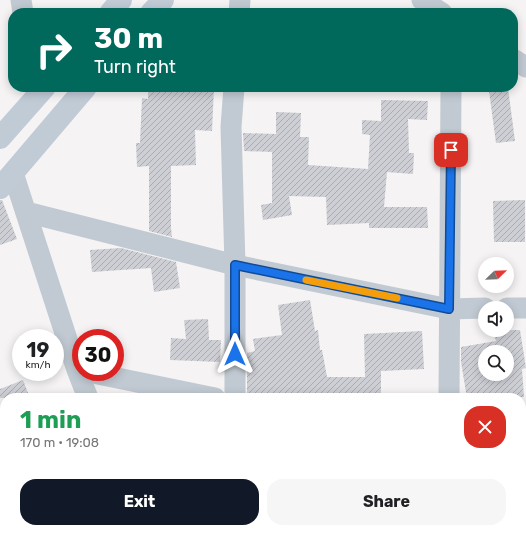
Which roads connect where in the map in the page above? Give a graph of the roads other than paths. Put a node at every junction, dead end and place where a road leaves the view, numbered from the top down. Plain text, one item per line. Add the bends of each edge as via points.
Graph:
1 (122, 0) edge
2 (163, 0) edge
3 (422, 0) edge
4 (115, 8) edge
5 (156, 8) edge
6 (434, 8) edge
7 (37, 92) edge
8 (82, 92) edge
9 (234, 92) edge
10 (451, 92) edge
11 (0, 138) edge
12 (6, 181) edge
13 (26, 212) junction
14 (235, 265) junction
15 (478, 308) edge
16 (514, 308) edge
17 (526, 308) edge
18 (449, 309) junction
19 (72, 343) edge
20 (124, 380) edge
21 (84, 381) edge
22 (87, 393) edge
23 (190, 393) edge
24 (235, 393) edge
25 (449, 393) edge

1 - 4 main road
2 - 5 main road
3 - 6 street
7 - 11 main road
8 - 12 main road
9 - 14 street via 232,127
10 - 18 street
12 - 13 street
13 - 14 street
13 - 19 street
14 - 18 street
14 - 24 street
15 - 18 street
16 - 17 street
18 - 25 street
20 - 23 street
21 - 22 street

